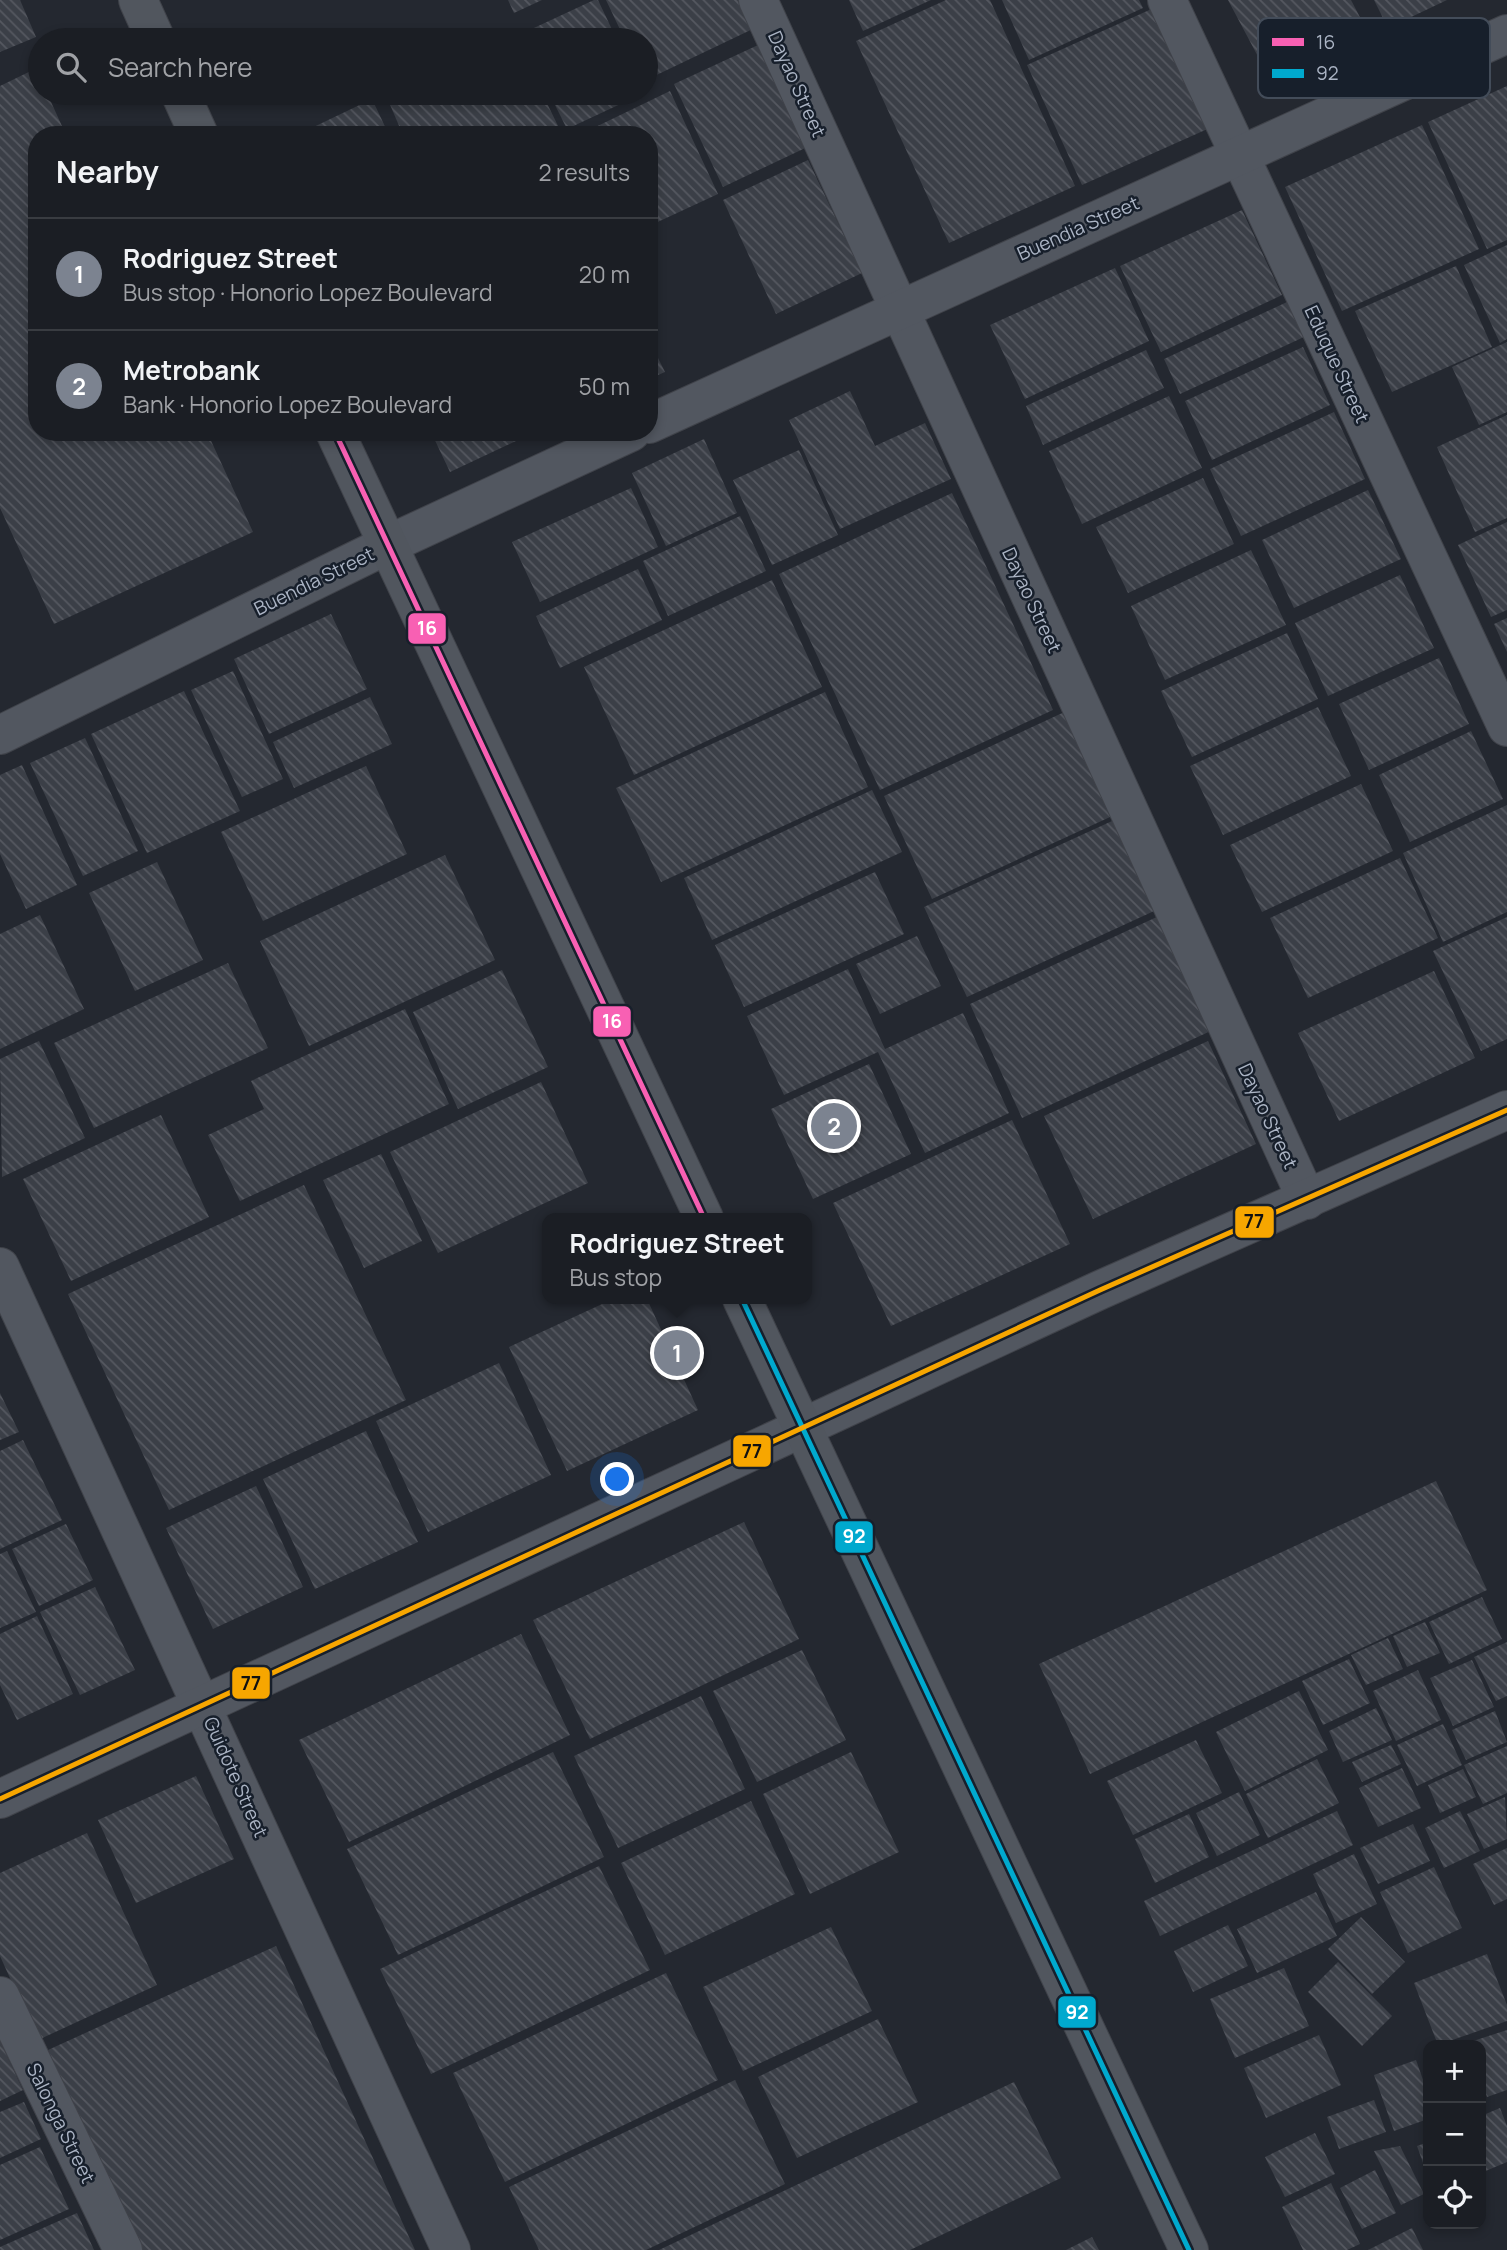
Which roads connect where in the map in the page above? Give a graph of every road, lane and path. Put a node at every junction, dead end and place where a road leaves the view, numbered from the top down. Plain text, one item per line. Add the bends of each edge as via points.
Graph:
1 (138, 0) edge
2 (758, 0) edge
3 (1167, 0) edge
4 (151, 28) edge
5 (1507, 34) edge
6 (1490, 42) edge
7 (1365, 98) edge
8 (185, 105) edge
9 (195, 126) edge
10 (1239, 155) junction
11 (899, 309) junction
12 (658, 420) edge
13 (339, 441) edge
14 (612, 441) edge
15 (387, 545) junction
16 (1507, 727) edge
17 (0, 735) edge
18 (1507, 1110) edge
19 (1307, 1200) junction
20 (702, 1213) edge
21 (0, 1266) edge
22 (744, 1304) edge
23 (803, 1428) junction
24 (204, 1706) junction
25 (0, 1799) edge
26 (0, 1996) edge
27 (122, 2250) edge
28 (451, 2250) edge
29 (1189, 2250) edge

1 - 4 main road
2 - 11 street, Dayao Street
3 - 10 street, Eduque Street
5 - 6 street, Buendia Street
7 - 10 street, Buendia Street
8 - 9 main road
10 - 11 street, Buendia Street
10 - 16 street, Eduque Street
11 - 12 street, Buendia Street
11 - 19 street, Dayao Street
13 - 15 main road
14 - 15 street, Buendia Street
15 - 17 street, Buendia Street
15 - 20 main road
18 - 19 street
19 - 23 street
21 - 24 street, Guidote Street
22 - 23 main road
23 - 24 street
23 - 29 main road
24 - 25 street
24 - 28 street, Guidote Street
26 - 27 street, Salonga Street

